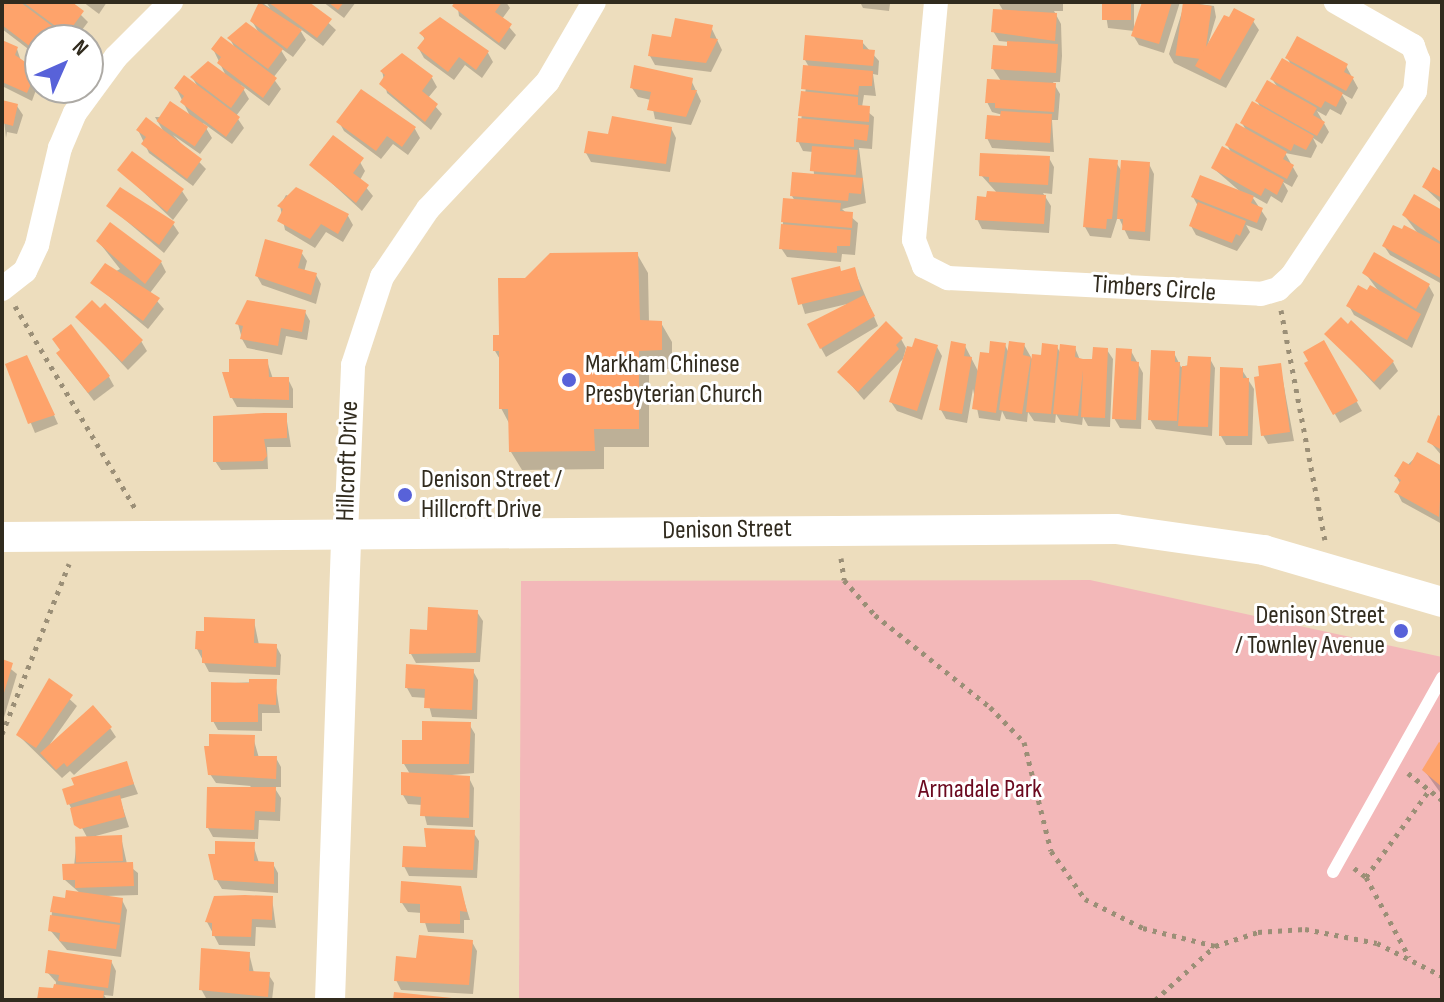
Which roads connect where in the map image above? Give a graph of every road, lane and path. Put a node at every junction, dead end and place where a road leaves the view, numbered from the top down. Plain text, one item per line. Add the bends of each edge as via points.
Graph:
1 (171, 2) edge
2 (594, 2) edge
3 (936, 2) edge
4 (1336, 2) edge
5 (3, 288) edge
6 (1278, 289) junction
7 (126, 492) dead end
8 (1322, 526) dead end
9 (346, 534) junction
10 (2, 537) edge
11 (844, 580) dead end
12 (64, 582) dead end
13 (1442, 602) edge
14 (1442, 678) edge
15 (2, 734) edge
16 (1394, 764) junction
17 (1431, 788) junction
18 (1442, 800) edge
19 (1340, 859) junction
20 (1333, 872) dead end
21 (1366, 877) junction
22 (1215, 946) junction
23 (1410, 958) junction
24 (1442, 976) edge
25 (330, 1000) edge
26 (1155, 1000) edge

1 - 5 street via 116,57 75,113 60,148 37,245 25,271
2 - 9 street, Hillcroft Drive via 548,81 428,209 382,277 353,365
3 - 6 street, Timbers Circle via 914,240 924,266 948,278 1232,294
4 - 6 street via 1413,46 1418,60 1415,91
5 - 7 path
6 - 8 path
9 - 10 street, Denison Street
9 - 13 street, Denison Street via 1116,529 1264,550
9 - 25 street, Hillcroft Drive
11 - 22 path via 875,615 990,707 1024,742 1051,851 1085,899 1143,928
12 - 15 path
14 - 16 lane
16 - 17 path
16 - 19 lane
17 - 18 path
17 - 21 path
19 - 20 lane
19 - 21 path
21 - 23 path
22 - 23 path via 1258,932 1305,929 1377,943
22 - 26 path
23 - 24 path

